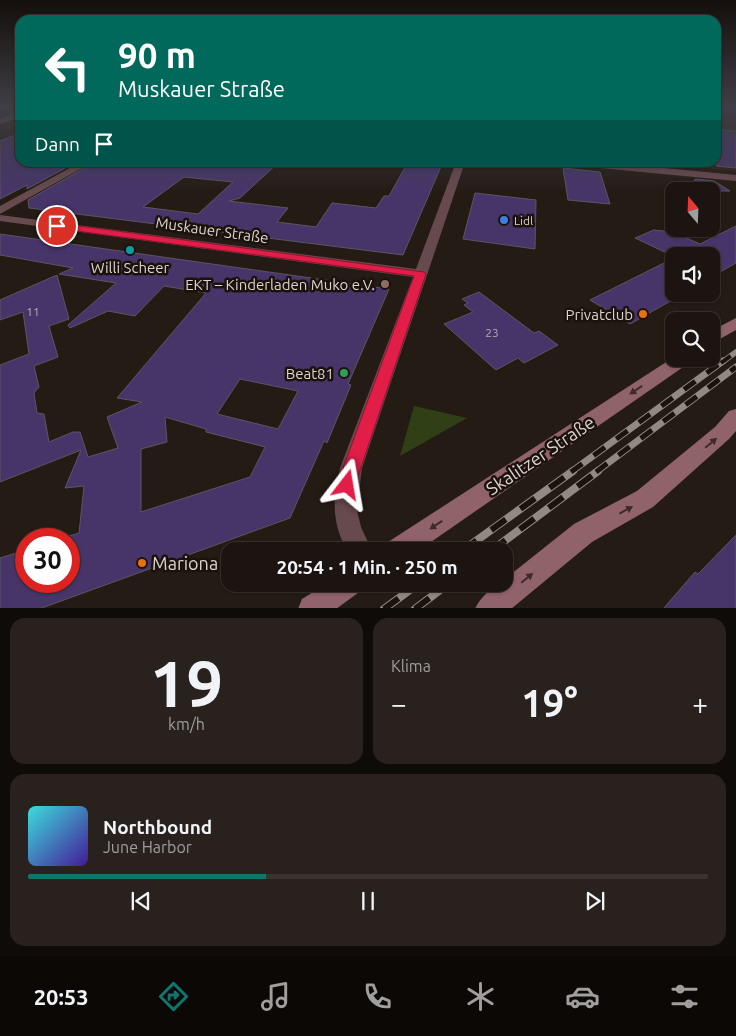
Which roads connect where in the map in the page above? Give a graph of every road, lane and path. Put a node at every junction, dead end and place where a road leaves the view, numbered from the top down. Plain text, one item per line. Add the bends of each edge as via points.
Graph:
1 (80, 167) edge
2 (459, 167) edge
3 (622, 167) edge
4 (736, 178) edge
5 (0, 211) edge
6 (0, 218) edge
7 (420, 274) junction
8 (736, 323) edge
9 (720, 334) edge
10 (670, 367) edge
11 (736, 417) edge
12 (355, 542) edge
13 (410, 542) edge
14 (336, 592) edge
15 (312, 608) edge
16 (489, 608) edge

1 - 5 street
2 - 7 street
3 - 4 street
6 - 7 street, Muskauer Straße
7 - 12 street via 351,468 344,502 349,532
8 - 9 main road
10 -> 13 main road, Skalitzer Straße
16 -> 11 main road via 583,533 645,499 722,433
14 - 15 main road

